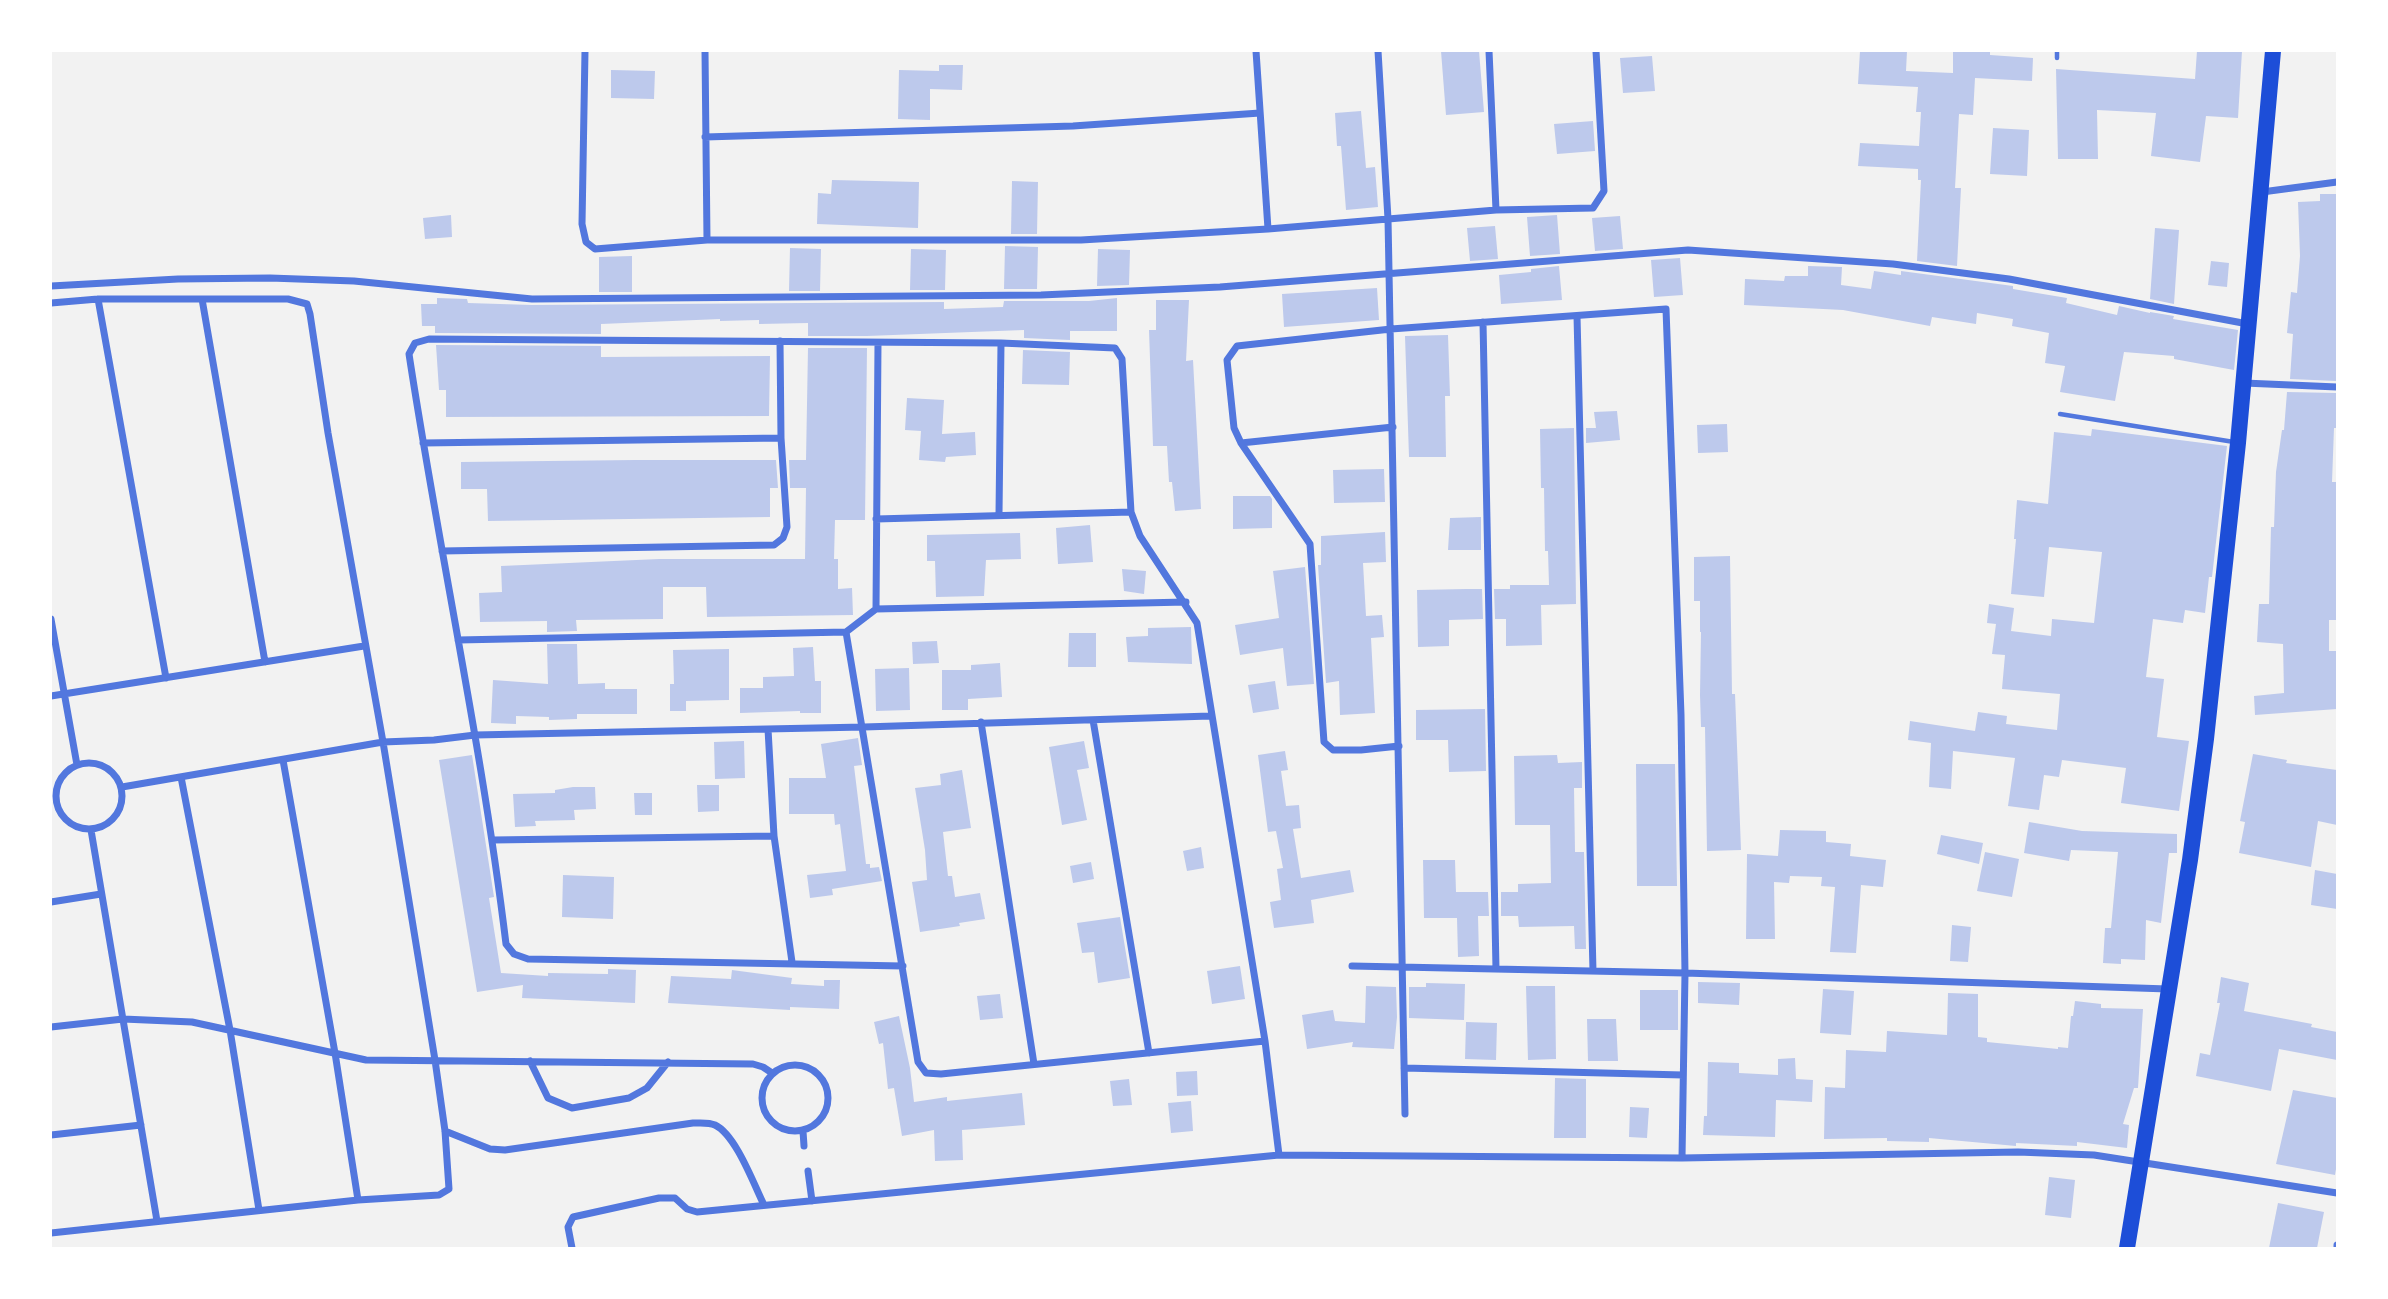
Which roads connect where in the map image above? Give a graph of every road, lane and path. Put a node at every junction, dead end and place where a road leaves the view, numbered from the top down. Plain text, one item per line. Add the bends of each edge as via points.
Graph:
1 (585, 51) edge
2 (705, 51) edge
3 (1256, 51) edge
4 (1378, 51) edge
5 (1489, 51) edge
6 (1596, 51) edge
7 (2057, 51) edge
8 (2273, 51) edge
9 (2057, 58) dead end
10 (1260, 113) junction
11 (705, 137) junction
12 (2337, 182) edge
13 (2261, 192) junction
14 (1496, 210) junction
15 (1388, 219) junction
16 (1268, 229) junction
17 (707, 240) junction
18 (1389, 274) junction
19 (51, 286) edge
20 (98, 299) junction
21 (202, 299) junction
22 (51, 303) edge
23 (1577, 316) junction
24 (1483, 322) junction
25 (2249, 324) junction
26 (1391, 329) junction
27 (780, 341) junction
28 (878, 343) junction
29 (1001, 343) junction
30 (2243, 383) junction
31 (2337, 387) edge
32 (2060, 414) dead end
33 (1393, 427) junction
34 (781, 438) junction
35 (423, 443) junction
36 (1241, 443) junction
37 (2238, 443) junction
38 (1130, 512) junction
39 (999, 514) junction
40 (876, 519) junction
41 (442, 551) junction
42 (1186, 602) junction
43 (876, 608) junction
44 (51, 619) edge
45 (846, 632) junction
46 (458, 640) junction
47 (364, 646) junction
48 (265, 662) junction
49 (166, 677) junction
50 (64, 694) junction
51 (51, 696) edge
52 (1210, 716) junction
53 (1093, 720) junction
54 (981, 722) junction
55 (863, 727) junction
56 (768, 729) junction
57 (475, 735) junction
58 (383, 743) junction
59 (1399, 746) junction
60 (283, 760) junction
61 (77, 765) junction
62 (181, 777) junction
63 (122, 787) junction
64 (53, 799) edge
65 (91, 830) junction
66 (774, 836) junction
67 (493, 840) junction
68 (102, 894) junction
69 (51, 902) edge
70 (792, 962) junction
71 (903, 966) junction
72 (1352, 966) dead end
73 (1401, 967) junction
74 (1496, 969) junction
75 (1593, 971) junction
76 (1685, 973) junction
77 (2168, 989) junction
78 (123, 1018) junction
79 (51, 1027) edge
80 (230, 1030) junction
81 (1265, 1041) junction
82 (335, 1053) junction
83 (1149, 1053) junction
84 (435, 1060) junction
85 (530, 1061) junction
86 (668, 1062) junction
87 (1034, 1064) junction
88 (1404, 1068) junction
89 (772, 1073) junction
90 (1683, 1075) junction
91 (1405, 1114) dead end
92 (141, 1125) junction
93 (445, 1131) junction
94 (803, 1131) junction
95 (51, 1135) edge
96 (804, 1146) dead end
97 (1279, 1155) junction
98 (1682, 1158) junction
99 (2141, 1163) junction
100 (808, 1171) dead end
101 (2337, 1192) edge
102 (358, 1200) junction
103 (812, 1201) junction
104 (764, 1205) junction
105 (259, 1210) junction
106 (157, 1221) junction
107 (51, 1233) edge
108 (572, 1248) edge
109 (2127, 1248) edge

1 - 17 street via 582,224 586,242 595,248
2 - 11 street
3 - 10 street
4 - 15 street
5 - 14 street
6 - 14 street via 1604,191 1592,208
7 - 9 lane
8 - 13 highway
10 - 11 street via 1073,126
10 - 16 street
11 - 17 street
12 - 13 street
13 - 25 highway
14 - 15 street
15 - 16 street
15 - 18 street
16 - 17 street via 1081,240
18 - 19 street via 1220,287 1000,295 532,299 354,281 270,278
18 - 25 street via 1688,250 1893,264 2009,279
18 - 26 street
20 - 21 street
20 - 22 street
20 - 49 street
21 - 47 street via 288,299 307,304
21 - 48 street
23 - 24 street
23 - 75 street
23 - 76 street via 1666,309
24 - 26 street
24 - 74 street
25 - 30 highway
26 - 33 street
26 - 36 street via 1237,346 1227,360 1234,428
27 - 28 street
27 - 34 street
27 - 35 street via 429,339 415,343 409,354
28 - 29 street
28 - 40 street
29 - 38 street via 1115,348 1122,359
29 - 39 street
30 - 31 street
30 - 37 highway
32 - 37 lane
33 - 36 street
33 - 59 street
34 - 35 street
34 - 41 street via 787,527 774,545
35 - 41 street
36 - 59 street via 1310,544 1324,742 1333,750
37 - 77 highway via 2206,739
38 - 39 street
38 - 42 street via 1140,536
39 - 40 street
40 - 43 street
41 - 46 street
42 - 43 street
42 - 52 street via 1197,622
43 - 45 street
44 - 50 street
45 - 46 street
45 - 55 street
46 - 57 street
47 - 48 street
47 - 58 street
48 - 49 street
49 - 50 street
50 - 51 street
50 - 61 street
52 - 53 street
52 - 81 street
53 - 54 street
53 - 83 street
54 - 55 street
54 - 87 street
55 - 56 street
55 - 71 street
56 - 57 street
56 - 66 street
57 - 58 street
57 - 67 street
58 - 60 street
58 - 84 street
59 - 73 street
60 - 62 street
60 - 82 street
61 - 63 street via 95,763 112,772
61 - 64 street via 65,773
62 - 63 street
62 - 80 street
63 - 65 street via 121,807 109,823
64 - 65 street via 61,815 74,826
65 - 68 street
66 - 67 street
66 - 70 street
67 - 70 street via 506,944 514,954 528,959
68 - 69 street
68 - 78 street
70 - 71 street
71 - 87 street via 918,1062 926,1073
72 - 73 street
73 - 74 street
73 - 88 street
74 - 75 street
75 - 76 street
76 - 77 street
76 - 90 street
77 - 99 highway
78 - 79 street
78 - 80 street via 192,1021
78 - 92 street
80 - 82 street
80 - 105 street
81 - 83 street
81 - 97 street
82 - 84 street via 366,1060
82 - 102 street
83 - 87 street
84 - 85 street
84 - 93 street
85 - 86 street
85 - 86 street via 548,1098 572,1108 629,1098 647,1088
86 - 89 street via 753,1064
88 - 90 street
88 - 91 street
89 - 94 street via 763,1088 762,1105 770,1121 785,1130
89 - 94 street via 788,1065 805,1065 820,1074 829,1090 828,1107 819,1122
90 - 98 street
92 - 95 street
92 - 106 street
93 - 102 street via 449,1189 439,1195
93 - 104 street via 490,1149 505,1150 714,1123 734,1146
94 - 96 street
97 - 98 street
97 - 103 street
98 - 99 street via 2018,1152 2094,1155
99 - 101 street
99 - 109 highway
100 - 103 street
102 - 105 street
103 - 104 street
104 - 108 street via 697,1212 675,1198 659,1198 573,1217 568,1227
105 - 106 street
106 - 107 street

